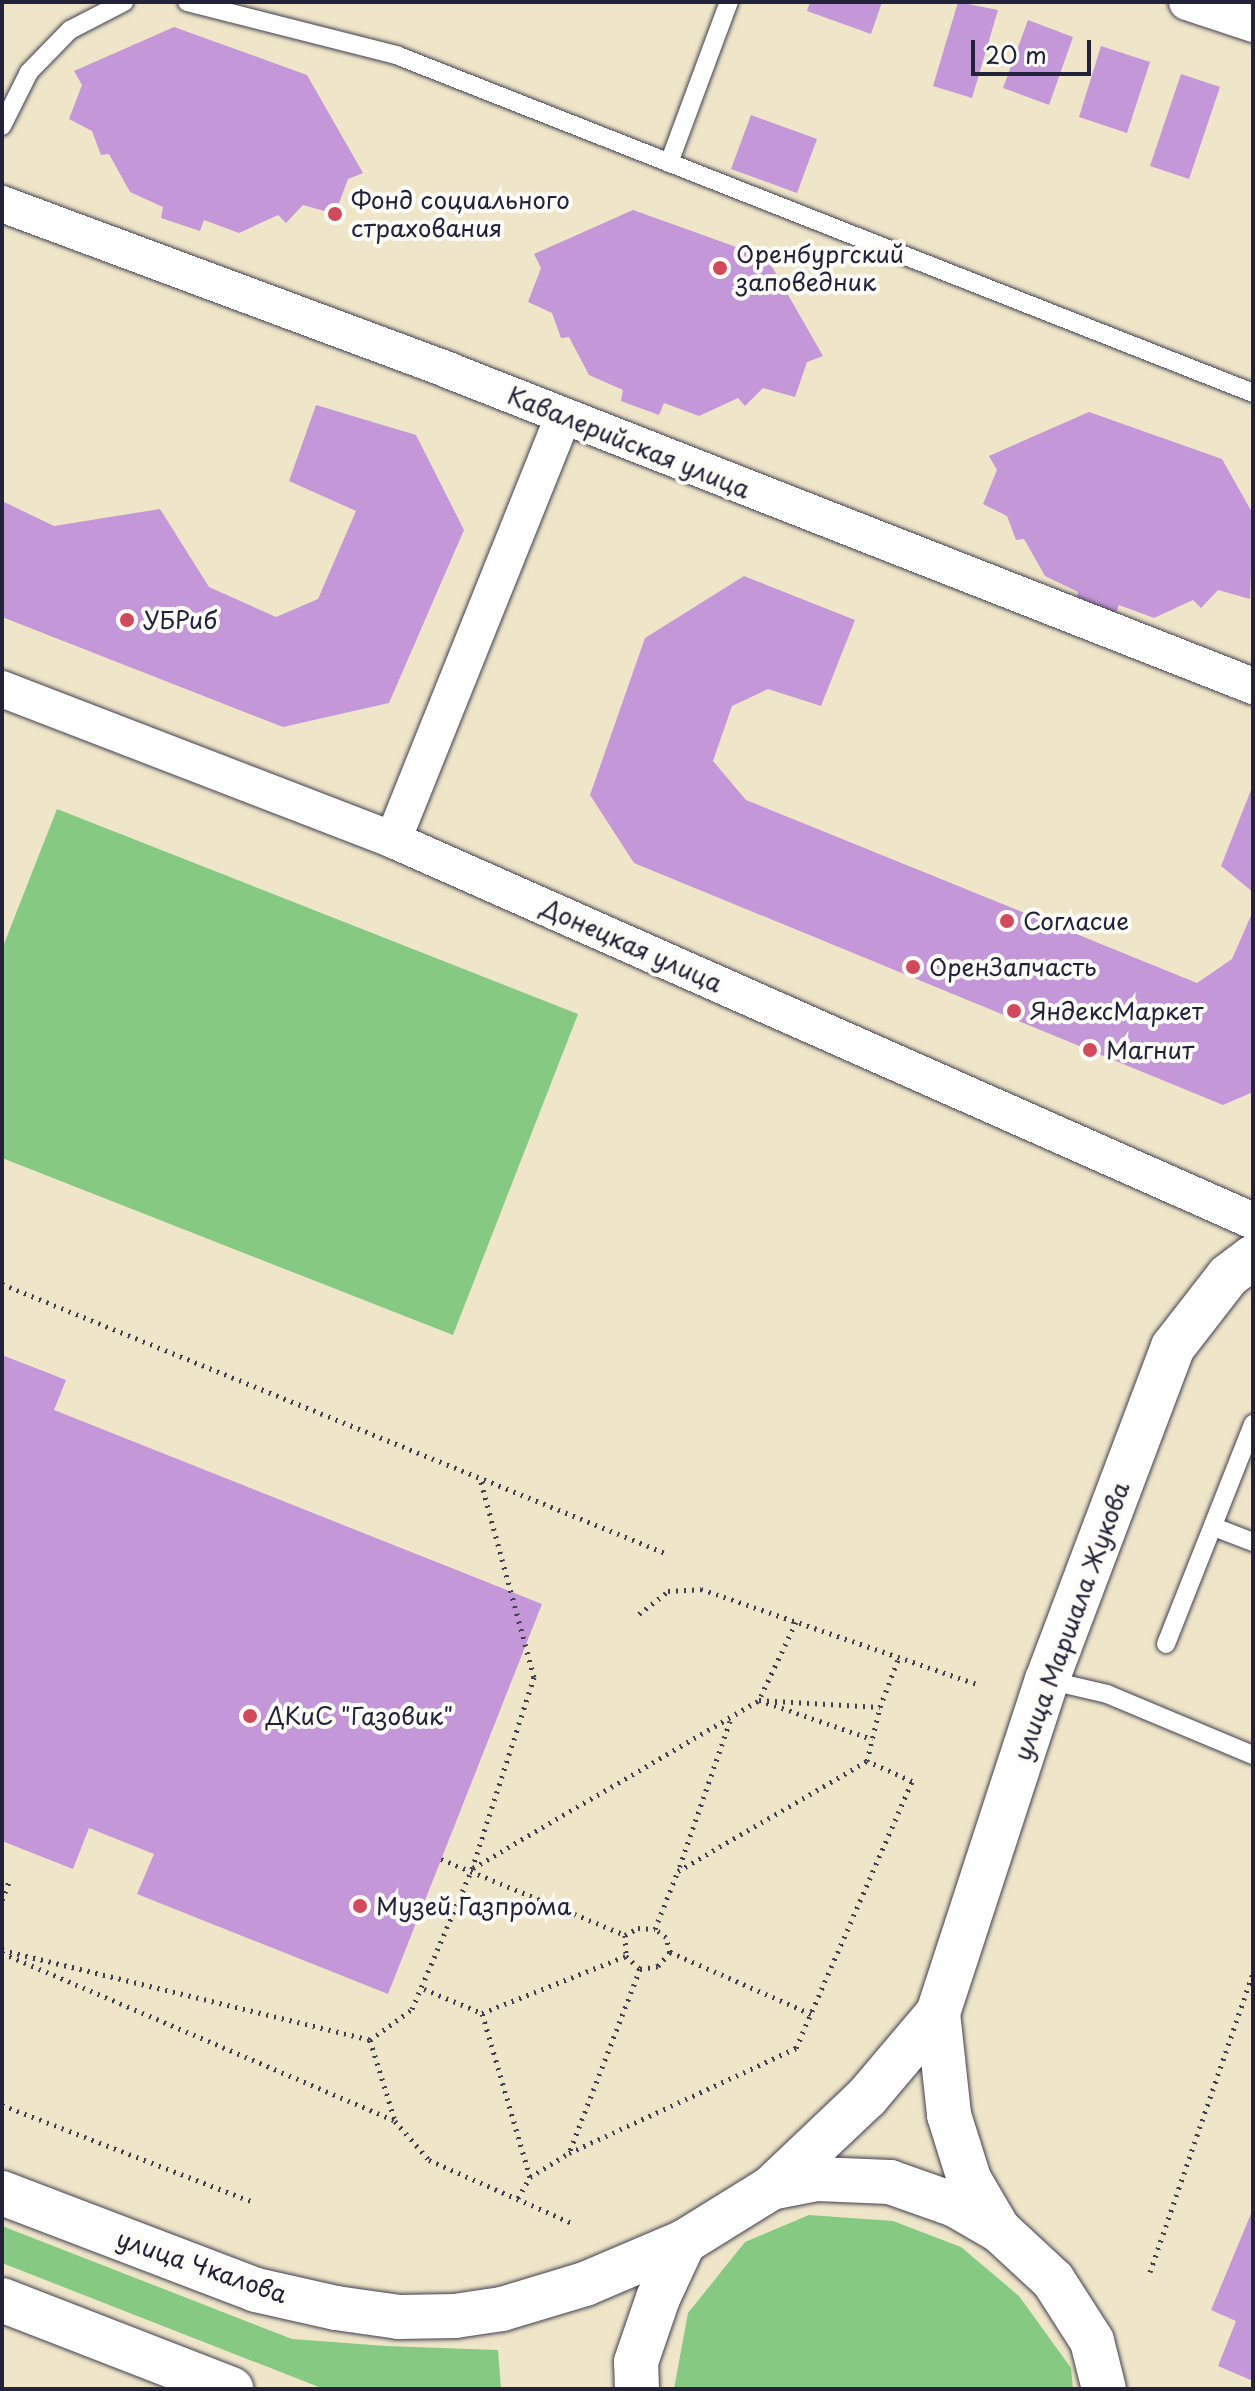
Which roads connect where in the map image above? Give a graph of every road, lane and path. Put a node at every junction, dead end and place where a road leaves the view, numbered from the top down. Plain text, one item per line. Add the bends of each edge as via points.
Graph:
1 (124, 2) edge
2 (187, 2) edge
3 (729, 2) edge
4 (1187, 2) edge
5 (1253, 24) edge
6 (2, 126) edge
7 (669, 163) junction
8 (2, 204) edge
9 (1253, 393) edge
10 (563, 417) junction
11 (1253, 686) edge
12 (2, 689) edge
13 (393, 840) junction
14 (1253, 1221) edge
15 (1253, 1257) edge
16 (2, 1284) edge
17 (1253, 1424) edge
18 (480, 1478) junction
19 (1214, 1527) junction
20 (1253, 1542) edge
21 (665, 1553) dead end
22 (639, 1614) dead end
23 (796, 1622) junction
24 (1166, 1644) dead end
25 (899, 1657) junction
26 (1047, 1680) junction
27 (980, 1685) dead end
28 (759, 1700) junction
29 (880, 1707) junction
30 (730, 1719) junction
31 (872, 1739) junction
32 (1253, 1755) edge
33 (867, 1761) junction
34 (441, 1859) dead end
35 (472, 1869) junction
36 (678, 1871) junction
37 (10, 1879) dead end
38 (2, 1900) edge
39 (655, 1929) junction
40 (625, 1935) junction
41 (2, 1951) edge
42 (670, 1952) junction
43 (626, 1956) junction
44 (640, 1969) junction
45 (1253, 1973) edge
46 (424, 1989) junction
47 (482, 2013) junction
48 (938, 2013) junction
49 (811, 2014) junction
50 (370, 2040) junction
51 (2, 2105) edge
52 (395, 2121) junction
53 (569, 2153) junction
54 (530, 2177) junction
55 (771, 2188) junction
56 (2, 2193) edge
57 (518, 2198) junction
58 (253, 2202) dead end
59 (572, 2223) dead end
60 (1000, 2231) junction
61 (684, 2242) junction
62 (1150, 2272) dead end
63 (2, 2300) edge
64 (231, 2389) edge
65 (637, 2389) edge
66 (1104, 2389) edge

1 - 6 lane via 70,30 29,72
2 - 7 lane via 396,55
3 - 7 lane
4 - 5 street
7 - 9 lane
8 - 10 street, Кавалерийская улица
10 - 11 street, Кавалерийская улица
10 - 13 street
12 - 13 street, Донецкая улица
13 - 14 street, Донецкая улица
15 - 26 main road, улица Маршала Жукова via 1228,1276 1173,1347
16 - 18 path
17 - 19 lane
18 - 21 path
18 - 35 path via 534,1677
19 - 20 lane
19 - 24 lane
22 - 23 path via 668,1591 701,1589
23 - 25 path
23 - 28 path
25 - 27 path
25 - 29 path
26 - 32 lane via 1107,1694
26 - 48 main road, улица Маршала Жукова
28 - 29 path
28 - 30 path
28 - 31 path
29 - 31 path
30 - 35 path
30 - 36 path
31 - 33 path
33 - 36 path
33 - 49 path via 912,1781
34 - 35 path
35 - 40 path
35 - 46 path
36 - 39 path
37 - 38 path
39 - 40 path via 638,1928
39 - 42 path via 666,1937
40 - 43 path
41 - 50 path
41 - 52 path
42 - 44 path via 658,1966
42 - 49 path
43 - 44 path
43 - 47 path
44 - 53 path
45 - 62 path
46 - 47 path
46 - 50 path via 412,2009
47 - 54 path
48 - 55 main road, улица Маршала Жукова via 867,2097
48 - 60 main road, улица Маршала Жукова via 949,2115 969,2179
49 - 53 path via 796,2048
50 - 52 path
51 - 58 path
52 - 57 path via 429,2160
53 - 54 path
54 - 57 path
55 - 60 main road via 817,2179 890,2182 955,2205
55 - 61 main road, улица Чкалова
56 - 61 main road, улица Чкалова via 256,2290 399,2317 502,2309 585,2284
57 - 59 path
60 - 66 main road via 1053,2280 1092,2341
61 - 65 main road via 636,2362
63 - 64 main road

